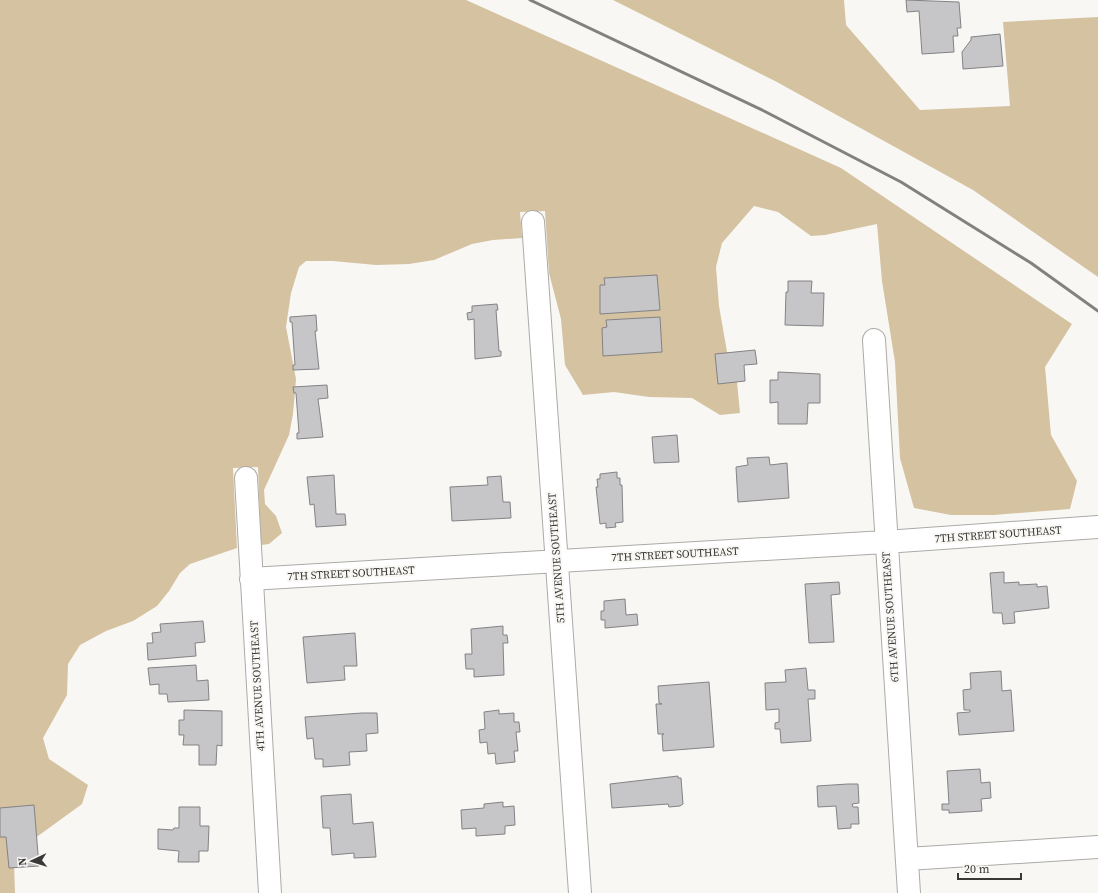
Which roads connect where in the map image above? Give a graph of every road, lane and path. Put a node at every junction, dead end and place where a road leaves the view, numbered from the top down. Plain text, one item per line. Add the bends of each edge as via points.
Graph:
1 (533, 222) dead end
2 (874, 340) dead end
3 (246, 478) dead end
4 (1098, 527) edge
5 (885, 542) junction
6 (557, 562) junction
7 (251, 579) junction
8 (1098, 847) edge
9 (907, 859) junction
10 (270, 893) edge
11 (580, 893) edge
12 (909, 893) edge

1 - 6 street, 5TH AVENUE SOUTHEAST
2 - 5 street, 6TH AVENUE SOUTHEAST
3 - 7 street, 4TH AVENUE SOUTHEAST
4 - 5 street, 7TH STREET SOUTHEAST
5 - 6 street, 7TH STREET SOUTHEAST
5 - 9 street, 6TH AVENUE SOUTHEAST
6 - 7 street, 7TH STREET SOUTHEAST
6 - 11 street, 5TH AVENUE SOUTHEAST
7 - 10 street, 4TH AVENUE SOUTHEAST
8 - 9 street
9 - 12 street, 6TH AVENUE SOUTHEAST

